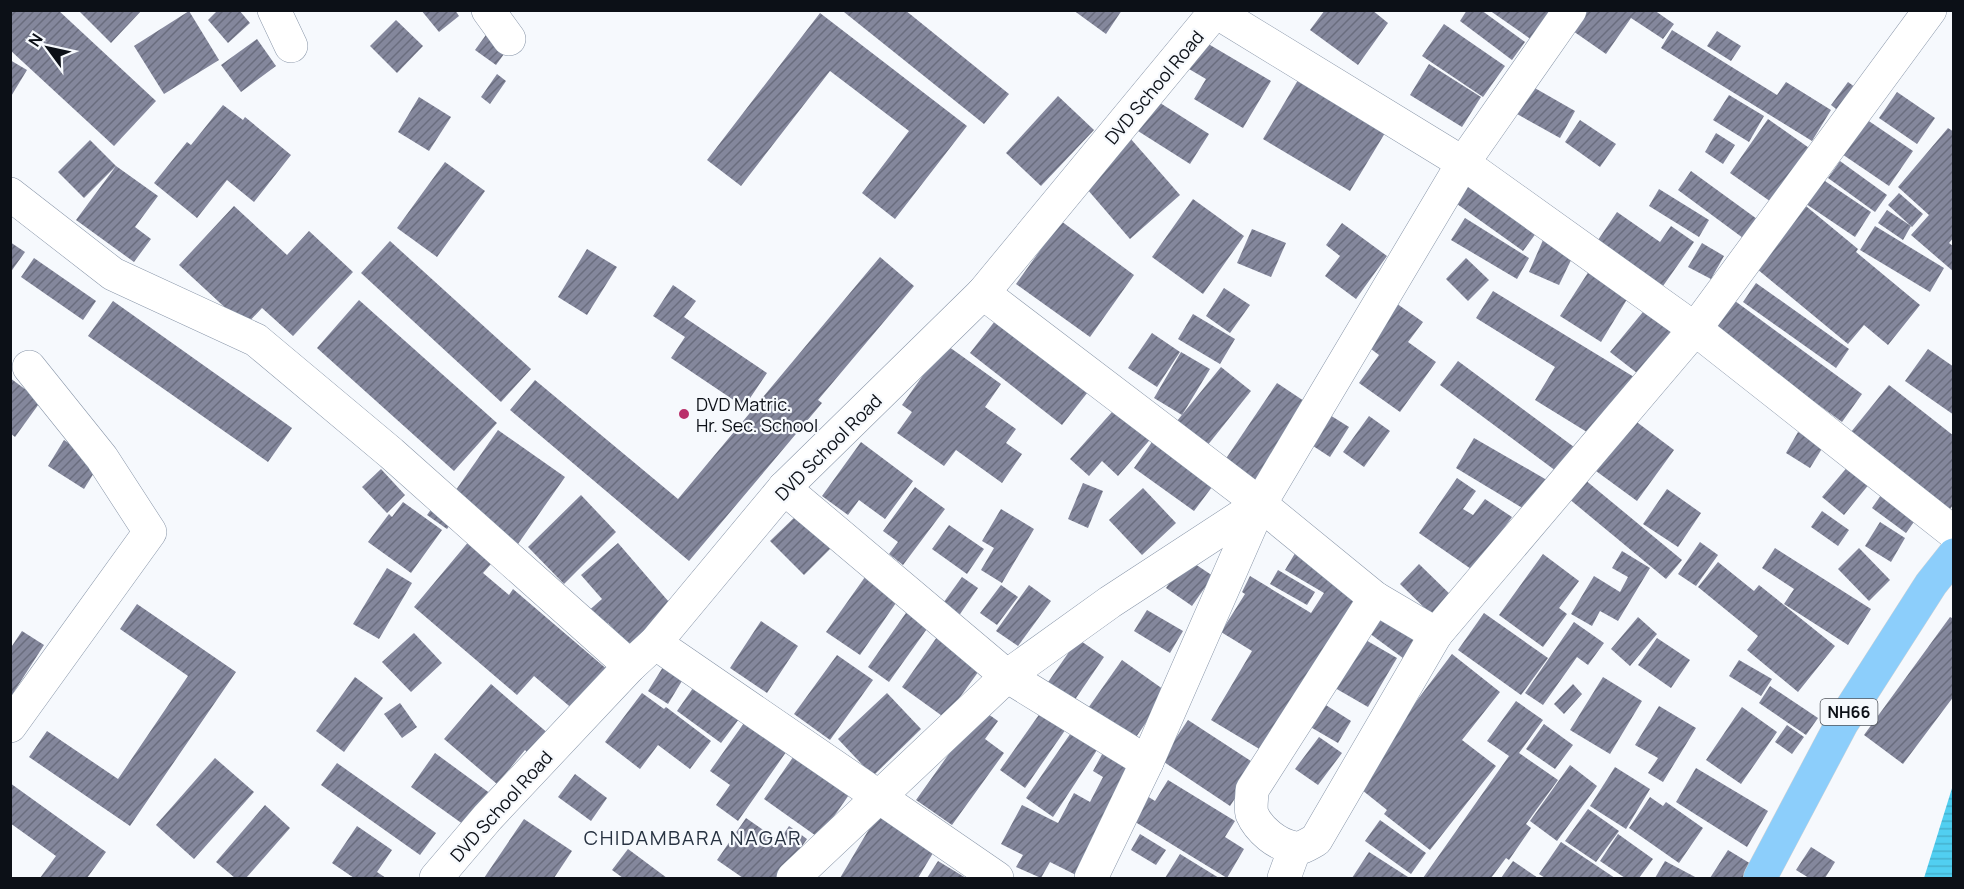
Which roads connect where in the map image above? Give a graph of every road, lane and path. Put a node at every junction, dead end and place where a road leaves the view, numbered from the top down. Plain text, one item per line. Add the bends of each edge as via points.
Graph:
1 (274, 10) edge
2 (488, 10) edge
3 (1570, 10) edge
4 (1930, 10) edge
5 (1226, 14) edge
6 (509, 39) dead end
7 (291, 46) dead end
8 (1463, 163) junction
9 (10, 194) edge
10 (983, 293) junction
11 (1695, 329) junction
12 (29, 368) dead end
13 (784, 488) junction
14 (1260, 504) junction
15 (1953, 533) edge
16 (1953, 555) edge
17 (1376, 598) junction
18 (1436, 634) junction
19 (655, 643) junction
20 (630, 666) junction
21 (1007, 676) junction
22 (10, 726) edge
23 (1147, 762) junction
24 (879, 796) junction
25 (1295, 848) junction
26 (436, 879) edge
27 (793, 879) edge
28 (997, 879) edge
29 (1091, 879) edge
30 (1284, 879) edge
31 (1760, 879) edge

1 - 7 street
2 - 6 street
3 - 8 street
4 - 11 street
5 - 8 street
5 - 10 street, DVD School Road
8 - 11 street
8 - 14 street
9 - 20 street via 113,274 256,340 391,453
10 - 13 street, DVD School Road
10 - 14 street
11 - 15 street
11 - 18 street
12 - 22 street via 102,458 150,532
13 - 19 street, DVD School Road
13 - 21 street
14 - 17 street
14 - 21 street via 1110,602
14 - 23 street
16 - 31 highway, NH66 via 1842,723
17 - 18 street
17 - 25 street via 1252,790 1251,811 1259,828
18 - 25 street via 1316,840
19 - 20 street, DVD School Road
19 - 24 street
20 - 26 street, DVD School Road via 488,817
21 - 23 street
21 - 24 street
23 - 29 street
24 - 27 street
24 - 28 street
25 - 30 street

